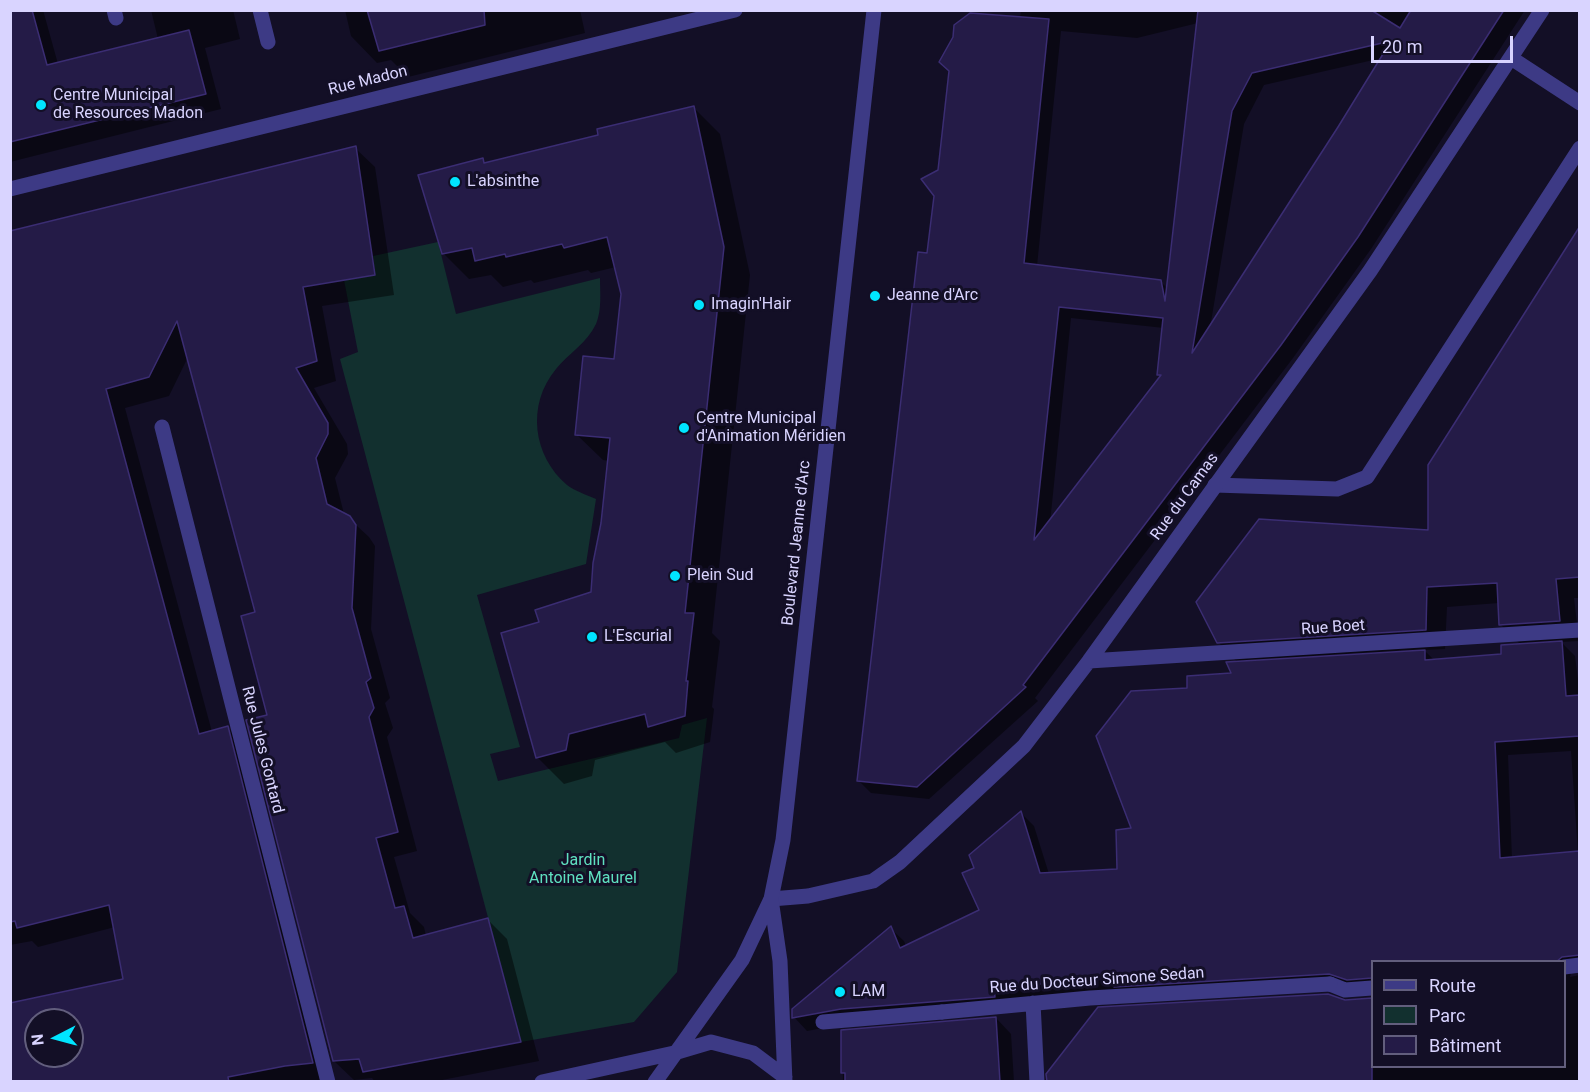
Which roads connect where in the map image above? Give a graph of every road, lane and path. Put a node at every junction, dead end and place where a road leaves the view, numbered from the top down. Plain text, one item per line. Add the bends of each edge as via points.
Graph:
1 (260, 10) edge
2 (735, 10) edge
3 (874, 10) edge
4 (1542, 10) edge
5 (268, 42) dead end
6 (1511, 58) junction
7 (1580, 103) edge
8 (1580, 148) edge
9 (10, 189) edge
10 (162, 427) dead end
11 (1215, 485) junction
12 (1580, 630) edge
13 (1089, 661) junction
14 (771, 899) junction
15 (1371, 988) edge
16 (1033, 1004) junction
17 (823, 1022) dead end
18 (674, 1053) junction
19 (785, 1079) edge
20 (328, 1082) edge
21 (542, 1082) edge
22 (655, 1082) edge
23 (1037, 1082) edge

1 - 5 street
2 - 9 street, Rue Madon
3 - 14 street, Boulevard Jeanne d'Arc via 783,840
4 - 6 street, Rue du Camas
6 - 7 street
6 - 11 street, Rue du Camas via 1370,271
8 - 11 street via 1367,477 1337,489
10 - 20 street, Rue Jules Gontard
11 - 13 street, Rue du Camas
12 - 13 street, Rue Boet
13 - 14 street, Rue du Camas via 1024,746 900,862 873,881 808,896
14 - 18 street, Boulevard Jeanne d'Arc via 742,960
14 - 19 street, Boulevard Jeanne d'Arc via 780,961
15 - 16 street, Rue du Docteur Simone Sedan via 1345,990 1330,984
16 - 17 street, Rue du Docteur Simone Sedan
16 - 23 street
18 - 19 street via 711,1042 753,1053
18 - 21 street
18 - 22 street, Boulevard Jeanne d'Arc

